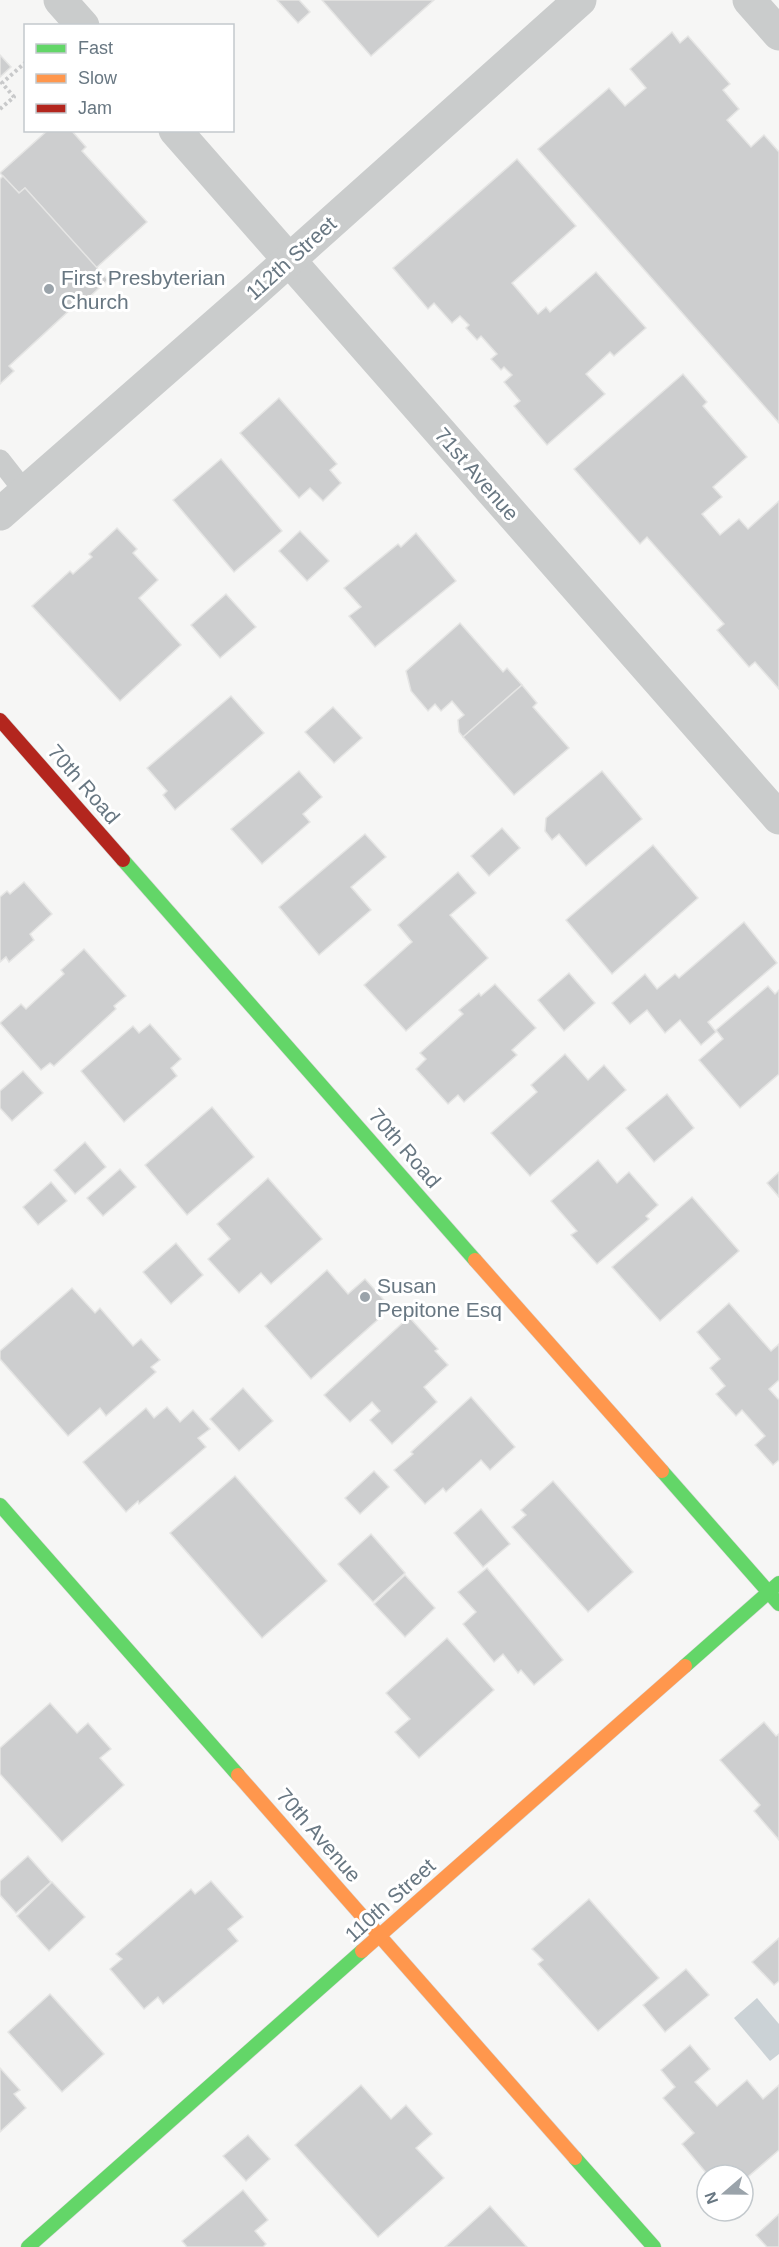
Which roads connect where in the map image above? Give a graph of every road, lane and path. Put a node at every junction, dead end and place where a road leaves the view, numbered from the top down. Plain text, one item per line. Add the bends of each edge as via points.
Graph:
1 (60, 0) edge
2 (580, 0) edge
3 (749, 0) edge
4 (81, 24) edge
5 (779, 34) edge
6 (24, 64) edge
7 (0, 109) edge
8 (177, 132) edge
9 (289, 260) junction
10 (0, 460) edge
11 (25, 492) junction
12 (0, 514) edge
13 (0, 720) edge
14 (779, 818) edge
15 (0, 1505) edge
16 (774, 1588) edge
17 (779, 1604) edge
18 (381, 1937) junction
19 (28, 2247) edge
20 (654, 2247) edge

1 - 4 street
2 - 9 street, 112th Street
3 - 5 street
6 - 7 path via 2,83 14,97
8 - 9 street, 71st Avenue
9 - 11 street, 112th Street
9 - 14 street, 71st Avenue
10 - 11 lane
11 - 12 street, 112th Street
13 - 16 street, 70th Road
15 - 18 street, 70th Avenue
16 - 17 street, 70th Road
16 - 18 street, 110th Street
18 - 19 street, 110th Street
18 - 20 street, 70th Avenue

